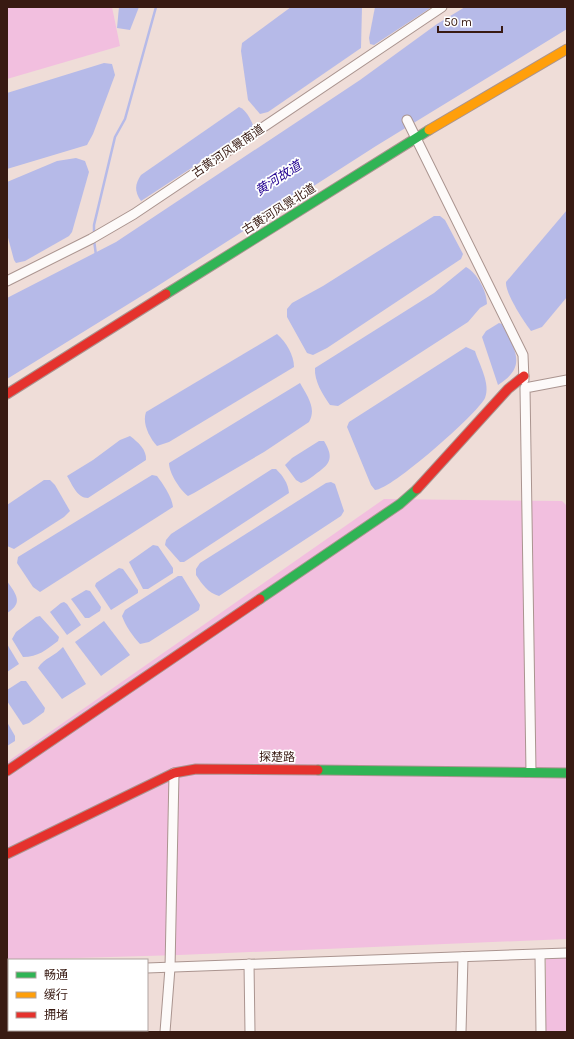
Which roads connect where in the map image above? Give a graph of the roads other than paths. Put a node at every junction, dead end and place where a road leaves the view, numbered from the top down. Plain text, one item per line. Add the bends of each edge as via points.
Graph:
1 (442, 7) edge
2 (567, 49) edge
3 (407, 120) dead end
4 (417, 137) junction
5 (7, 281) edge
6 (524, 376) junction
7 (567, 380) edge
8 (525, 388) junction
9 (7, 394) edge
10 (7, 771) edge
11 (531, 772) junction
12 (174, 773) junction
13 (567, 773) edge
14 (7, 854) edge
15 (567, 953) edge
16 (540, 955) junction
17 (463, 957) junction
18 (249, 964) junction
19 (148, 968) edge
20 (170, 968) junction
21 (165, 1032) edge
22 (250, 1032) edge
23 (461, 1032) edge
24 (541, 1032) edge

1 - 5 street, 古黄河风景南道 via 134,214
2 - 4 street, 古黄河风景北道
3 - 4 street
4 - 6 street via 523,355
4 - 9 street, 古黄河风景北道
6 - 8 street
6 - 10 street via 508,389 426,482 400,504
7 - 8 street
8 - 11 street
11 - 12 street, 探楚路 via 196,768
11 - 13 street, 探楚路
12 - 14 street, 探楚路
12 - 20 street
15 - 16 street
16 - 17 street
16 - 24 street
17 - 18 street
17 - 23 street
18 - 20 street
18 - 22 street
19 - 20 street
20 - 21 street

